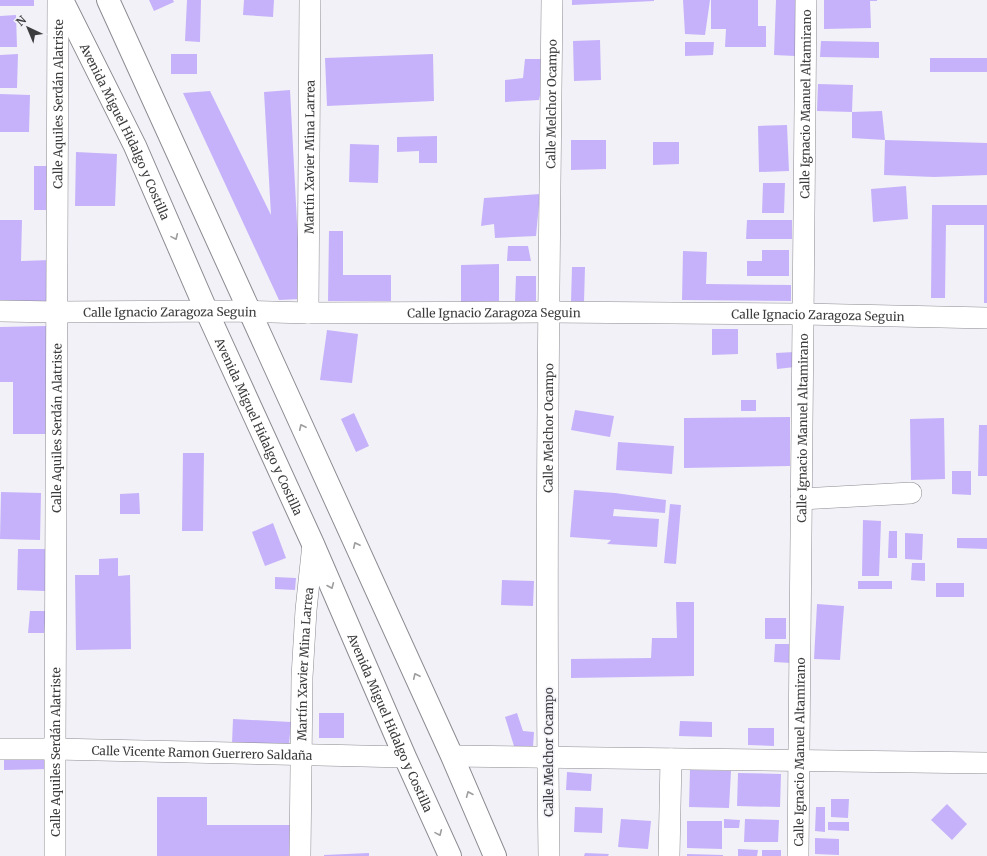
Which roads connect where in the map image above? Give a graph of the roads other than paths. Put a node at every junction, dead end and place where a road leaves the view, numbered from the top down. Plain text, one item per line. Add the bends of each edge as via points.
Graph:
1 (58, 0) edge
2 (62, 0) edge
3 (108, 0) edge
4 (310, 0) edge
5 (552, 0) edge
6 (806, 0) edge
7 (0, 311) edge
8 (57, 312) junction
9 (207, 312) junction
10 (249, 312) junction
11 (548, 312) junction
12 (308, 313) junction
13 (803, 314) junction
14 (987, 318) edge
15 (911, 493) dead end
16 (801, 499) junction
17 (313, 544) junction
18 (0, 749) edge
19 (55, 749) junction
20 (302, 755) junction
21 (452, 756) junction
22 (405, 757) junction
23 (548, 757) junction
24 (671, 759) junction
25 (799, 760) junction
26 (987, 763) edge
27 (55, 856) edge
28 (300, 856) edge
29 (450, 856) edge
30 (495, 856) edge
31 (549, 856) edge
32 (669, 856) edge
33 (798, 856) edge

1 - 8 street, Calle Aquiles Serdán Alatriste
2 -> 9 main road, Avenida Miguel Hidalgo y Costilla via 135,146
3 - 10 main road
4 - 12 street, Martín Xavier Mina Larrea
5 - 11 street, Calle Melchor Ocampo
6 - 13 street, Calle Ignacio Manuel Altamirano
7 - 8 street, Calle Ignacio Zaragoza Seguin
8 - 9 street, Calle Ignacio Zaragoza Seguin
8 - 19 street, Calle Aquiles Serdán Alatriste
9 - 10 street, Calle Ignacio Zaragoza Seguin
9 - 17 main road, Avenida Miguel Hidalgo y Costilla
10 - 12 street, Calle Ignacio Zaragoza Seguin
21 -> 10 main road
11 - 12 street, Calle Ignacio Zaragoza Seguin
11 - 13 street, Calle Ignacio Zaragoza Seguin
11 - 23 street, Calle Melchor Ocampo
13 - 14 street, Calle Ignacio Zaragoza Seguin
13 - 16 street, Calle Ignacio Manuel Altamirano
15 - 16 street
16 - 25 street, Calle Ignacio Manuel Altamirano
17 - 20 street, Martín Xavier Mina Larrea via 302,677
17 -> 22 main road, Avenida Miguel Hidalgo y Costilla
18 - 19 street, Calle Vicente Ramon Guerrero Saldaña
19 - 20 street, Calle Vicente Ramon Guerrero Saldaña
19 - 27 street, Calle Aquiles Serdán Alatriste
20 - 22 street, Calle Vicente Ramon Guerrero Saldaña
20 - 28 street, Martín Xavier Mina Larrea
21 - 23 street
30 -> 21 main road
22 -> 29 main road, Avenida Miguel Hidalgo y Costilla
23 - 24 street
23 - 31 street, Calle Melchor Ocampo
24 - 25 street
24 - 32 street
25 - 26 street
25 - 33 street, Calle Ignacio Manuel Altamirano

